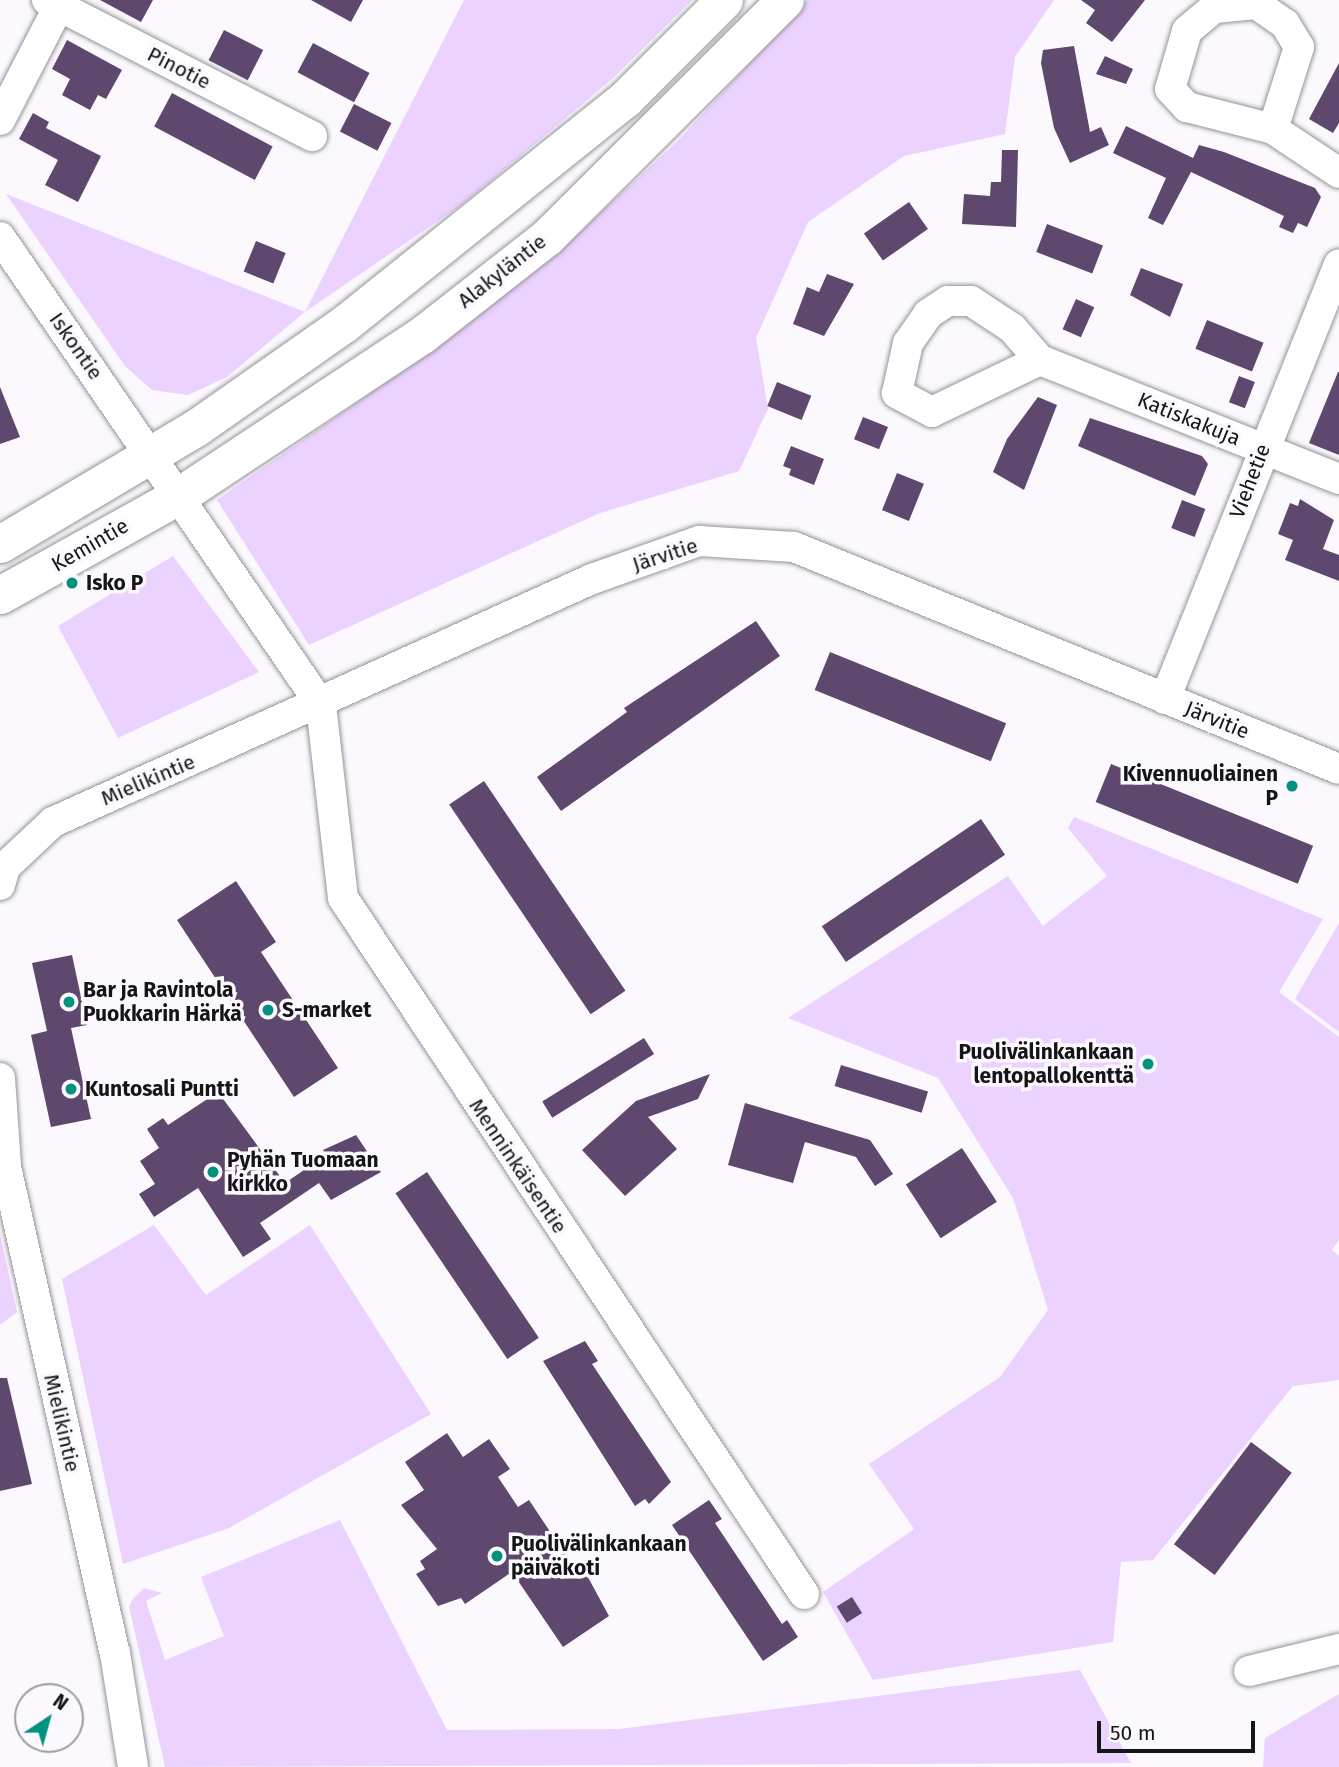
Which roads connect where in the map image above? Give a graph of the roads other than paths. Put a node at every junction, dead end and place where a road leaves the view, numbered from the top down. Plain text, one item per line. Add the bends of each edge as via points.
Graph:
1 (724, 0) edge
2 (785, 0) edge
3 (56, 2) edge
4 (0, 120) edge
5 (1273, 129) junction
6 (312, 136) dead end
7 (1339, 173) edge
8 (0, 237) edge
9 (1339, 265) edge
10 (1040, 360) junction
11 (1262, 448) junction
12 (152, 454) junction
13 (1339, 479) edge
14 (180, 495) junction
15 (0, 544) edge
16 (0, 595) edge
17 (1165, 699) junction
18 (321, 705) junction
19 (1339, 769) edge
20 (0, 885) edge
21 (0, 1078) edge
22 (804, 1594) dead end
23 (1339, 1649) edge
24 (1249, 1671) dead end
25 (133, 1767) edge

1 - 12 main road via 625,99 344,324
2 - 14 main road, Alakyläntie via 547,237 422,335
3 - 4 street
3 - 6 street, Pinotie
5 - 5 street via 1299,47 1285,24 1256,4 1214,8 1187,31 1170,89 1187,107
5 - 7 street
8 - 12 street, Iskontie
9 - 11 street, Viehetie
10 - 10 street, Katiskakuja via 992,312 971,301 948,301 928,314 908,343 897,393 932,412
10 - 11 street, Katiskakuja
11 - 13 street, Katiskakuja
11 - 17 street, Viehetie
12 - 14 street
12 - 15 main road
14 - 16 main road, Kemintie
14 - 18 street
17 - 18 street, Järvitie via 794,547 745,540 699,541 592,579
17 - 19 street, Järvitie
18 - 20 street, Mielikintie via 43,827 5,867
18 - 22 street, Menninkäisentie via 343,898
21 - 25 street, Mielikintie via 6,1167 115,1653
23 - 24 street

